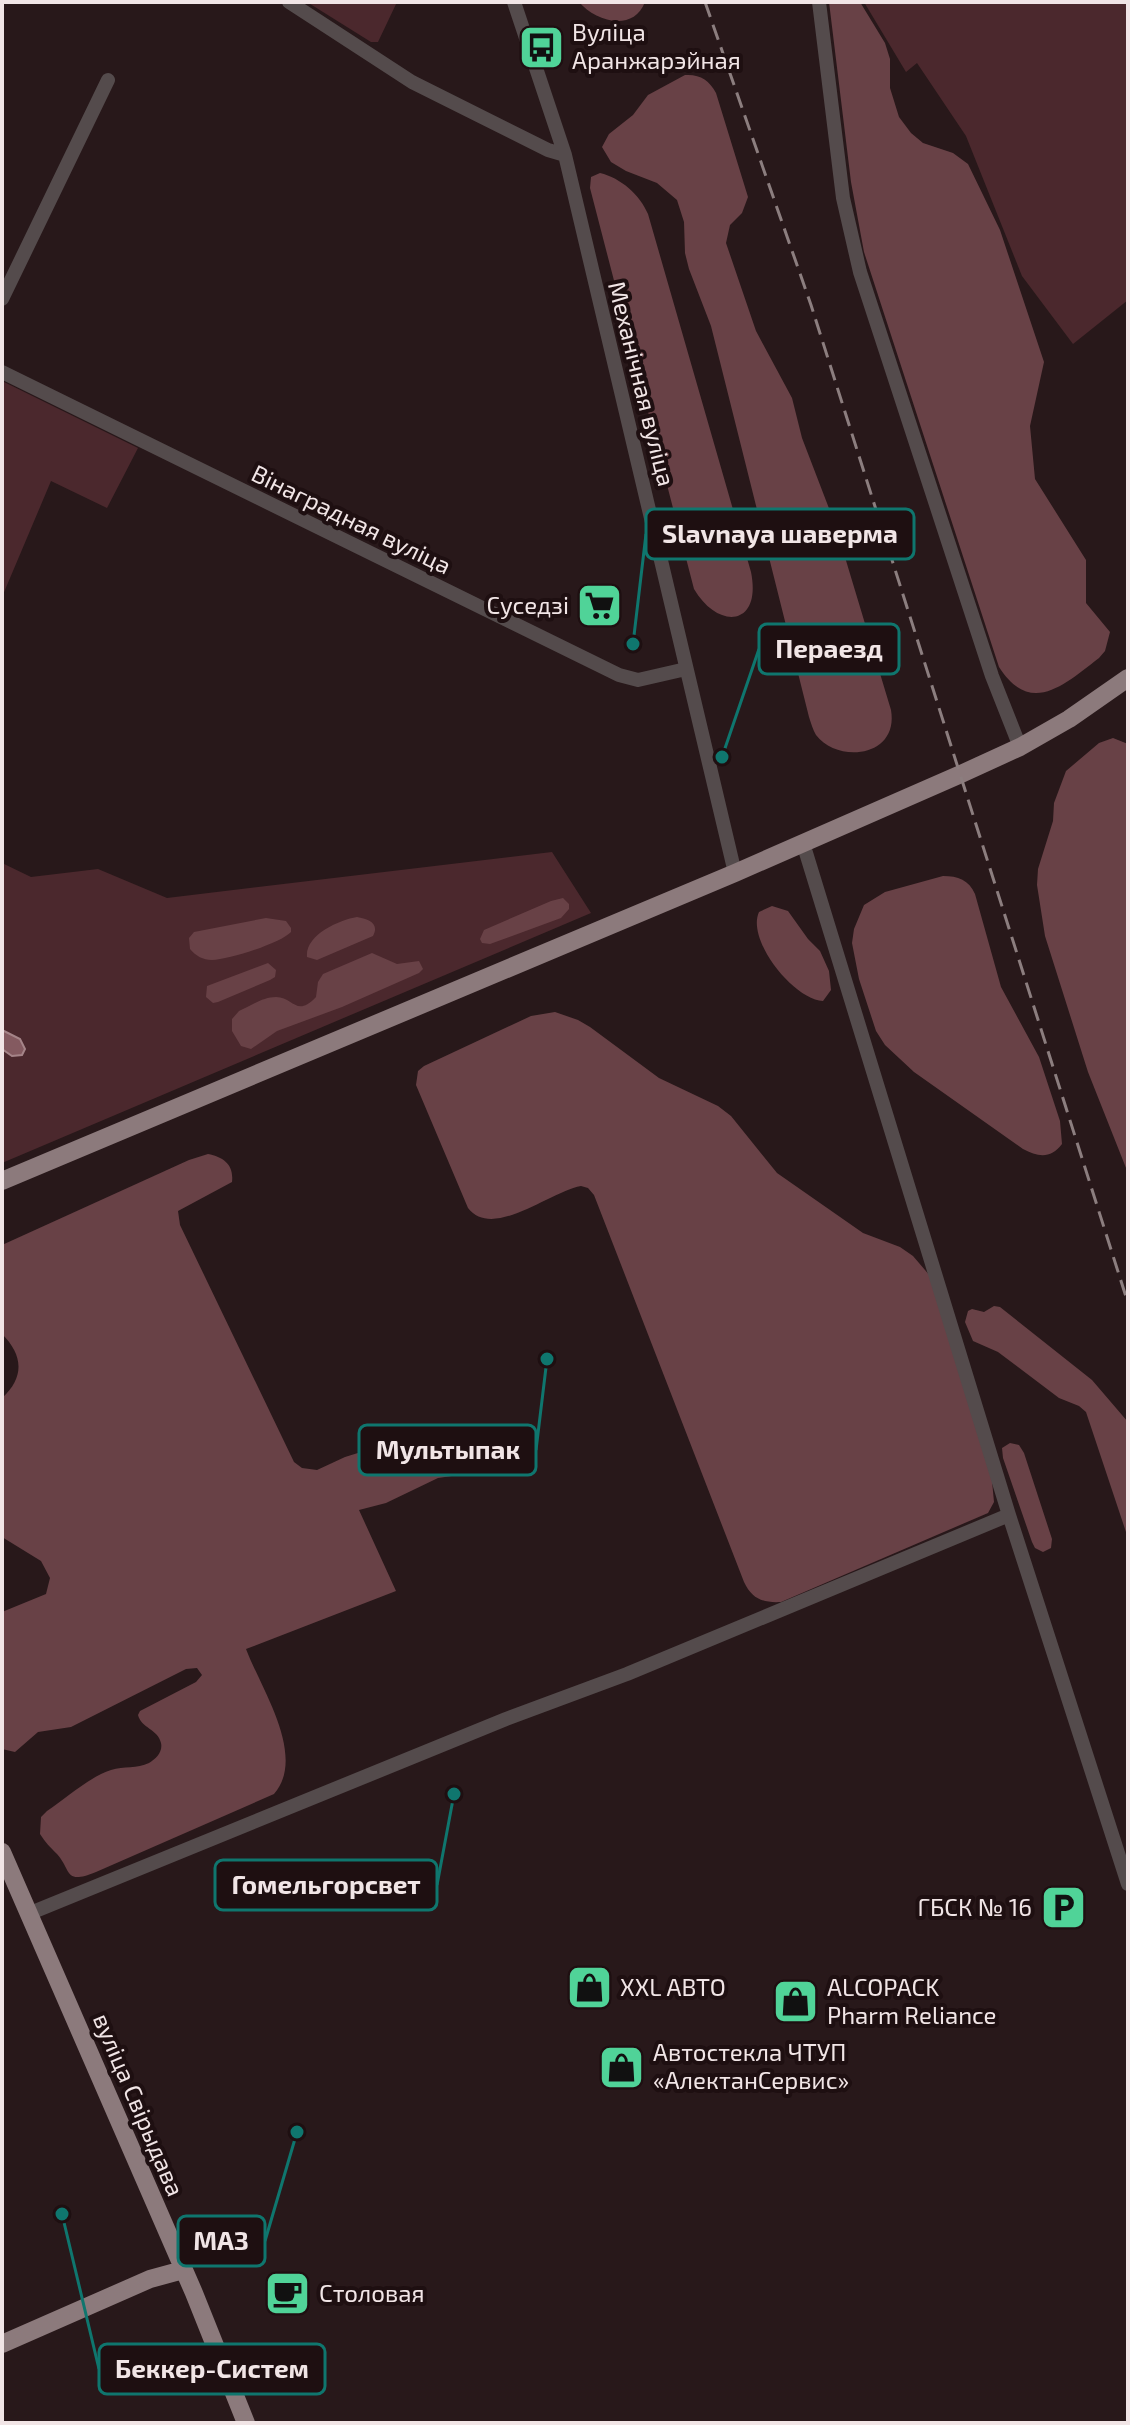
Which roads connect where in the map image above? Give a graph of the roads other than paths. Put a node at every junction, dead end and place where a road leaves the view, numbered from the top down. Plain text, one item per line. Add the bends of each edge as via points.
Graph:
1 (289, 2) edge
2 (514, 2) edge
3 (819, 2) edge
4 (108, 80) dead end
5 (565, 155) junction
6 (2, 299) edge
7 (2, 372) edge
8 (686, 669) junction
9 (1128, 678) edge
10 (1020, 747) junction
11 (803, 843) junction
12 (735, 873) junction
13 (2, 1181) edge
14 (1009, 1515) junction
15 (2, 1852) edge
16 (1128, 1884) edge
17 (28, 1914) junction
18 (183, 2270) junction
19 (2, 2344) edge
20 (246, 2423) edge

1 - 5 street via 412,82
2 - 5 street, Механічная вуліца
3 - 10 street via 843,198 860,272
4 - 6 street
5 - 8 street, Механічная вуліца
7 - 8 street, Вінаградная вуліца via 619,675 638,680
8 - 12 street, Механічная вуліца
9 - 10 main road
10 - 11 main road
11 - 12 main road
11 - 14 street
12 - 13 main road
14 - 16 street
14 - 17 street
15 - 17 main road, вуліца Свірыдава
17 - 18 main road, вуліца Свірыдава
18 - 19 main road via 150,2279
18 - 20 main road, вуліца Свірыдава

